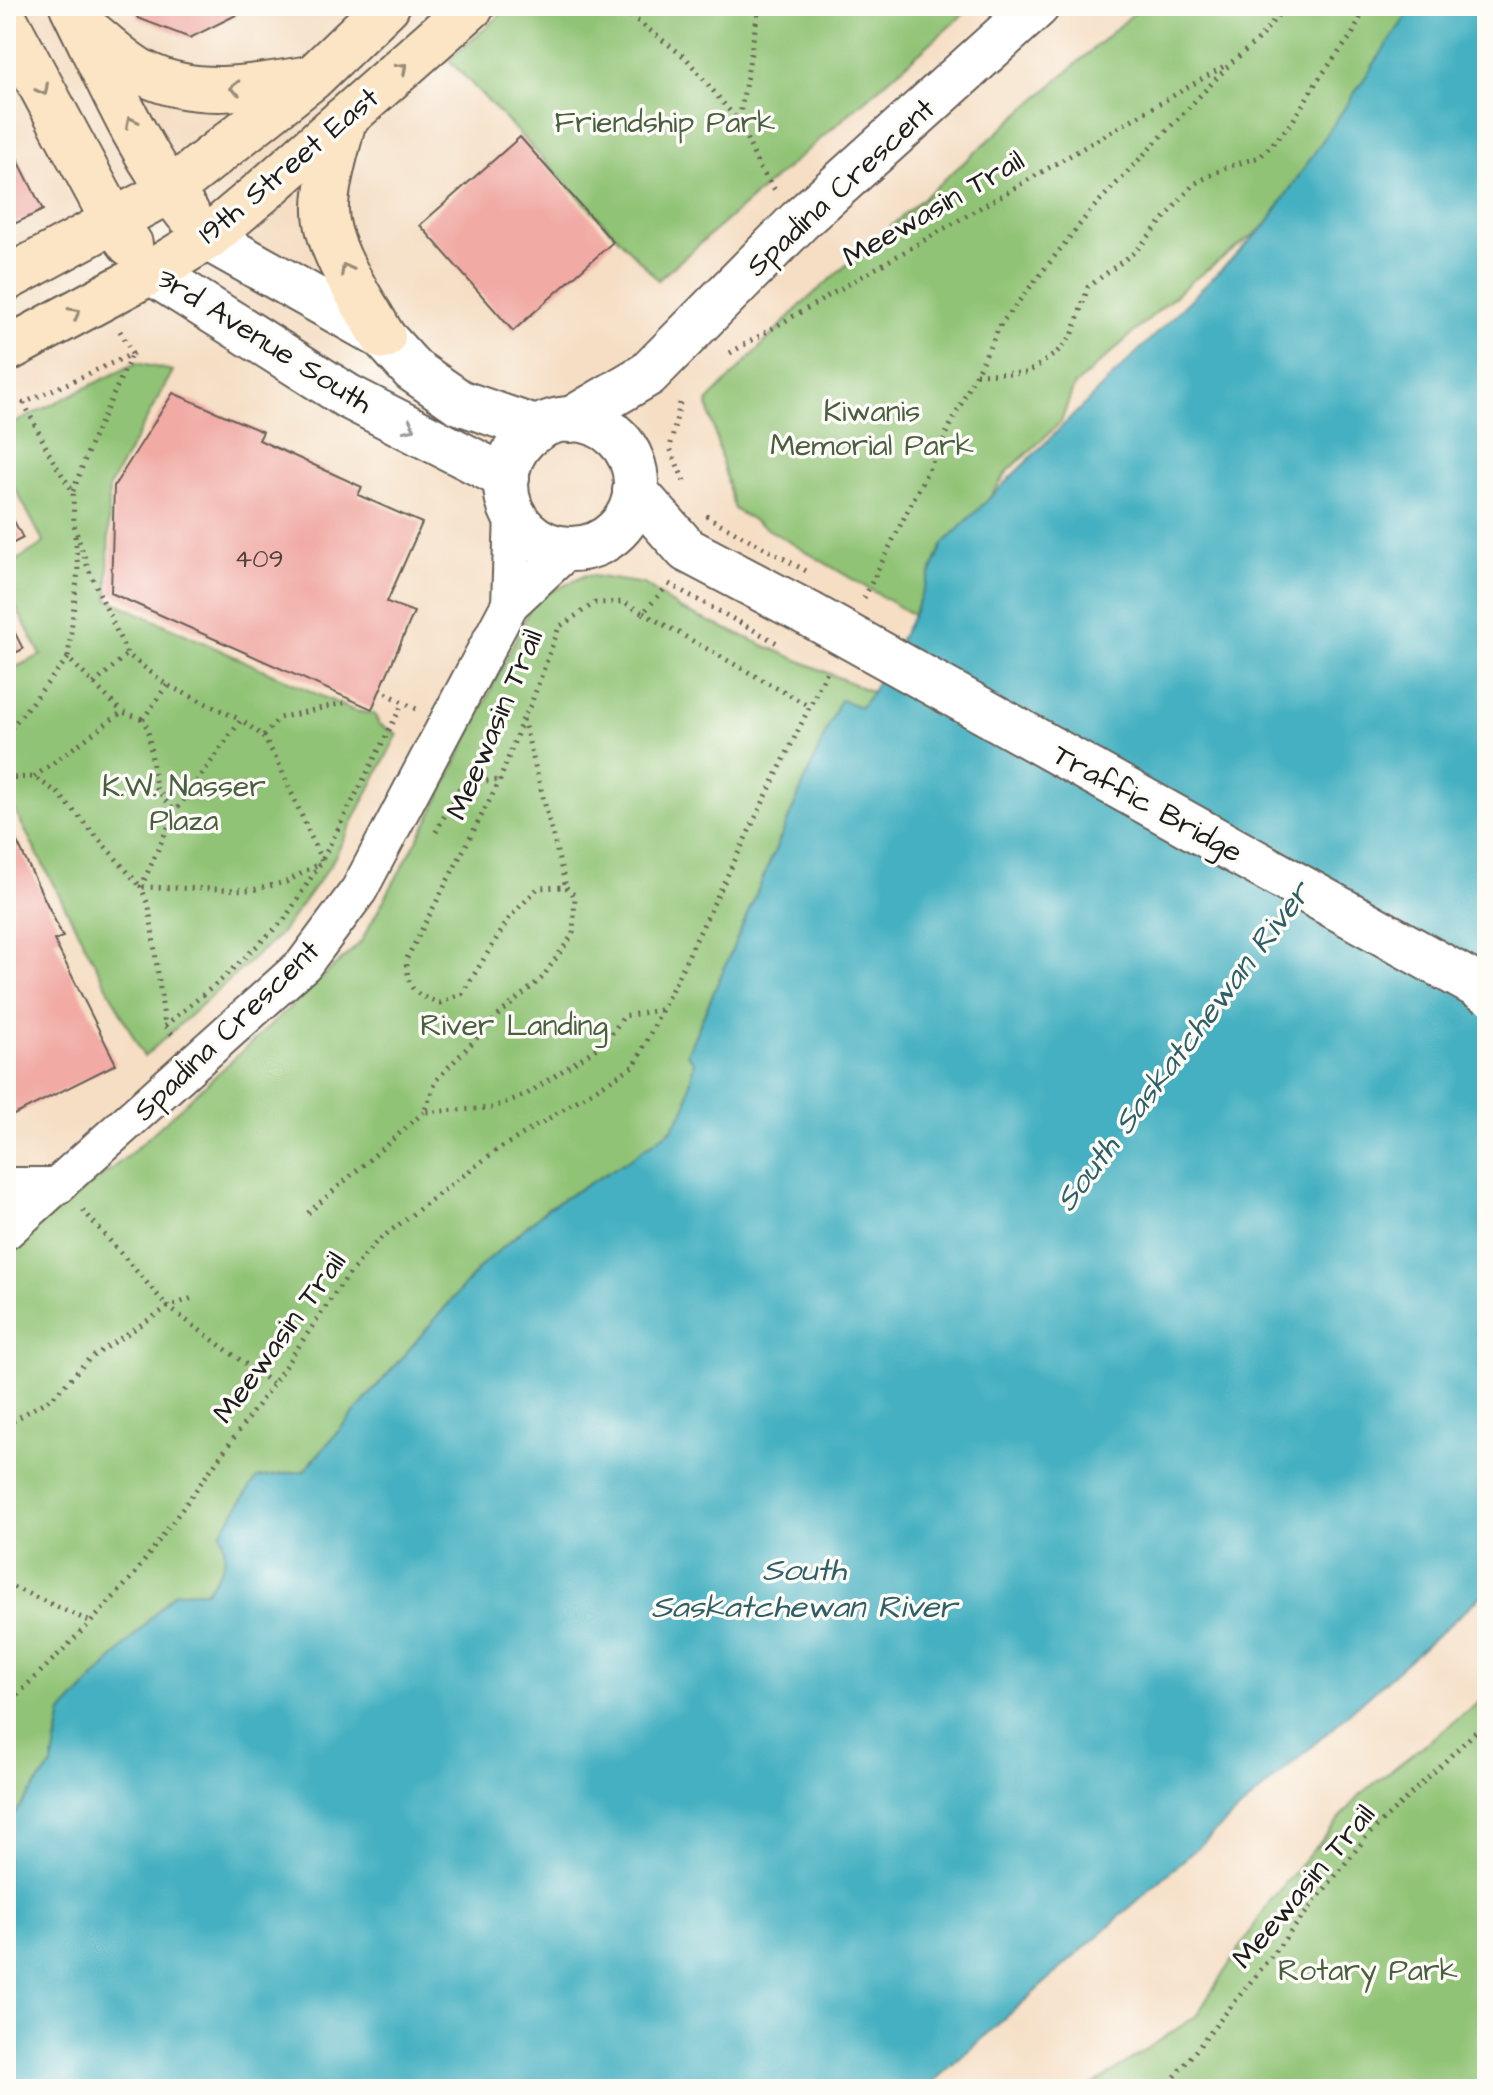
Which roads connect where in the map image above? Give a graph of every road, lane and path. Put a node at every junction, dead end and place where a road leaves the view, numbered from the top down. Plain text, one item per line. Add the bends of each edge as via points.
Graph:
1 (387, 6) edge
2 (472, 6) edge
3 (618, 6) edge
4 (759, 6) edge
5 (1037, 6) edge
6 (1285, 6) edge
7 (1366, 6) edge
8 (77, 16) edge
9 (6, 21) edge
10 (1233, 61) junction
11 (312, 78) junction
12 (344, 119) junction
13 (739, 121) junction
14 (169, 191) junction
15 (799, 221) junction
16 (114, 222) junction
17 (207, 238) junction
18 (151, 272) junction
19 (6, 279) edge
20 (103, 298) junction
21 (383, 337) junction
22 (6, 350) edge
23 (132, 354) junction
24 (721, 362) dead end
25 (648, 374) junction
26 (976, 374) junction
27 (681, 400) dead end
28 (554, 424) junction
29 (634, 476) junction
30 (686, 486) dead end
31 (73, 492) junction
32 (510, 495) junction
33 (700, 506) dead end
34 (74, 525) junction
35 (586, 545) junction
36 (687, 550) junction
37 (863, 601) dead end
38 (510, 604) junction
39 (643, 613) junction
40 (127, 654) junction
41 (68, 658) junction
42 (829, 667) dead end
43 (94, 684) junction
44 (167, 685) junction
45 (386, 693) dead end
46 (344, 703) dead end
47 (809, 706) junction
48 (122, 712) junction
49 (523, 718) junction
50 (143, 719) junction
51 (241, 720) junction
52 (6, 734) edge
53 (263, 736) junction
54 (34, 777) junction
55 (6, 778) edge
56 (175, 812) junction
57 (321, 862) junction
58 (141, 887) junction
59 (566, 887) junction
60 (1487, 991) edge
61 (661, 1010) junction
62 (424, 1112) junction
63 (6, 1186) edge
64 (69, 1196) junction
65 (308, 1213) dead end
66 (6, 1231) edge
67 (195, 1297) dead end
68 (168, 1307) junction
69 (273, 1384) junction
70 (6, 1425) edge
71 (6, 1584) edge
72 (91, 1622) junction
73 (6, 1706) edge
74 (1487, 1721) edge
75 (1165, 2089) edge

1 - 11 main road, 19th Street East
12 -> 2 main road, 19th Street East
3 - 13 path via 686,58
4 - 13 path
5 - 15 street, Spadina Crescent
6 - 10 path, Meewasin Trail
7 - 26 path via 1291,124 1260,157 1194,184 1136,251 1088,287 1072,336 1055,354 1027,373
11 -> 8 main road via 234,90 181,86 144,74
14 -> 8 main road, 3rd Avenue South
9 -> 16 main road, 3rd Avenue South
10 - 24 path, Meewasin Trail via 782,321
10 - 26 path, Meewasin Trail via 1092,209 1001,324
11 - 14 main road, 19th Street East
12 - 17 main road, 19th Street East
21 -> 12 main road via 329,234 327,197
13 - 15 path via 759,167
14 - 16 main road, 19th Street East
14 - 17 main road, 3rd Avenue South
15 - 25 street, Spadina Crescent
16 - 18 main road, 3rd Avenue South
16 - 19 main road, 19th Street East
17 - 18 main road, 19th Street East
17 - 21 street, 3rd Avenue South
18 - 20 main road, 19th Street East
18 -> 32 street, 3rd Avenue South
22 -> 20 main road, 19th Street East
20 - 23 path
21 - 28 street, 3rd Avenue South via 413,370 459,402
23 - 31 path
23 - 31 path via 24,403
25 - 28 street, Spadina Crescent
25 - 29 street
26 - 37 path, Meewasin Trail
27 - 30 path via 670,448
28 - 29 street via 591,423 611,433 620,441
28 - 32 street via 517,449
29 - 35 street via 627,516 617,530
29 - 36 street
31 - 34 path
32 - 35 street via 536,539 556,547
32 - 38 street, Spadina Crescent
33 - 36 path via 706,516
34 - 40 path
34 - 41 path via 78,570
35 - 36 street
35 - 38 street, Spadina Crescent
36 - 39 path via 669,584
36 - 60 street, Traffic Bridge, bridge
38 - 64 street, Spadina Crescent via 359,890 304,964
39 - 47 path, Meewasin Trail
39 - 49 path, Meewasin Trail via 623,602 595,603 559,627
40 - 43 path
40 - 44 path
41 - 43 path
41 - 52 path
42 - 47 path, Meewasin Trail
43 - 48 path
44 - 50 path
44 - 51 path
45 - 57 path via 403,703
46 - 53 path via 279,718
47 - 61 path, Meewasin Trail
48 - 50 path
48 - 54 path
49 - 59 path
49 - 59 path, Meewasin Trail via 500,780 406,960 408,983 419,996 440,1003 462,994 510,917 538,888
50 - 56 path via 156,788
51 - 53 path
51 - 56 path
53 - 57 path
54 - 55 path
54 - 58 path via 58,793
56 - 58 path
57 - 58 path via 286,882 252,890
57 - 58 path via 284,920 165,1026 149,907
59 - 62 path via 575,896 573,934 542,978 437,1079
61 - 62 path via 624,1016 606,1042 527,1094 491,1108
61 - 69 path, Meewasin Trail via 635,1065 494,1152 376,1242
62 - 65 path
63 - 64 street
64 - 66 street, Spadina Crescent
64 - 68 path
67 - 68 path
68 - 69 path
68 - 70 path via 89,1359 53,1397
69 - 72 path, Meewasin Trail via 134,1575
71 - 72 path
72 - 73 path, Meewasin Trail
74 - 75 path, Meewasin Trail via 1368,1835

